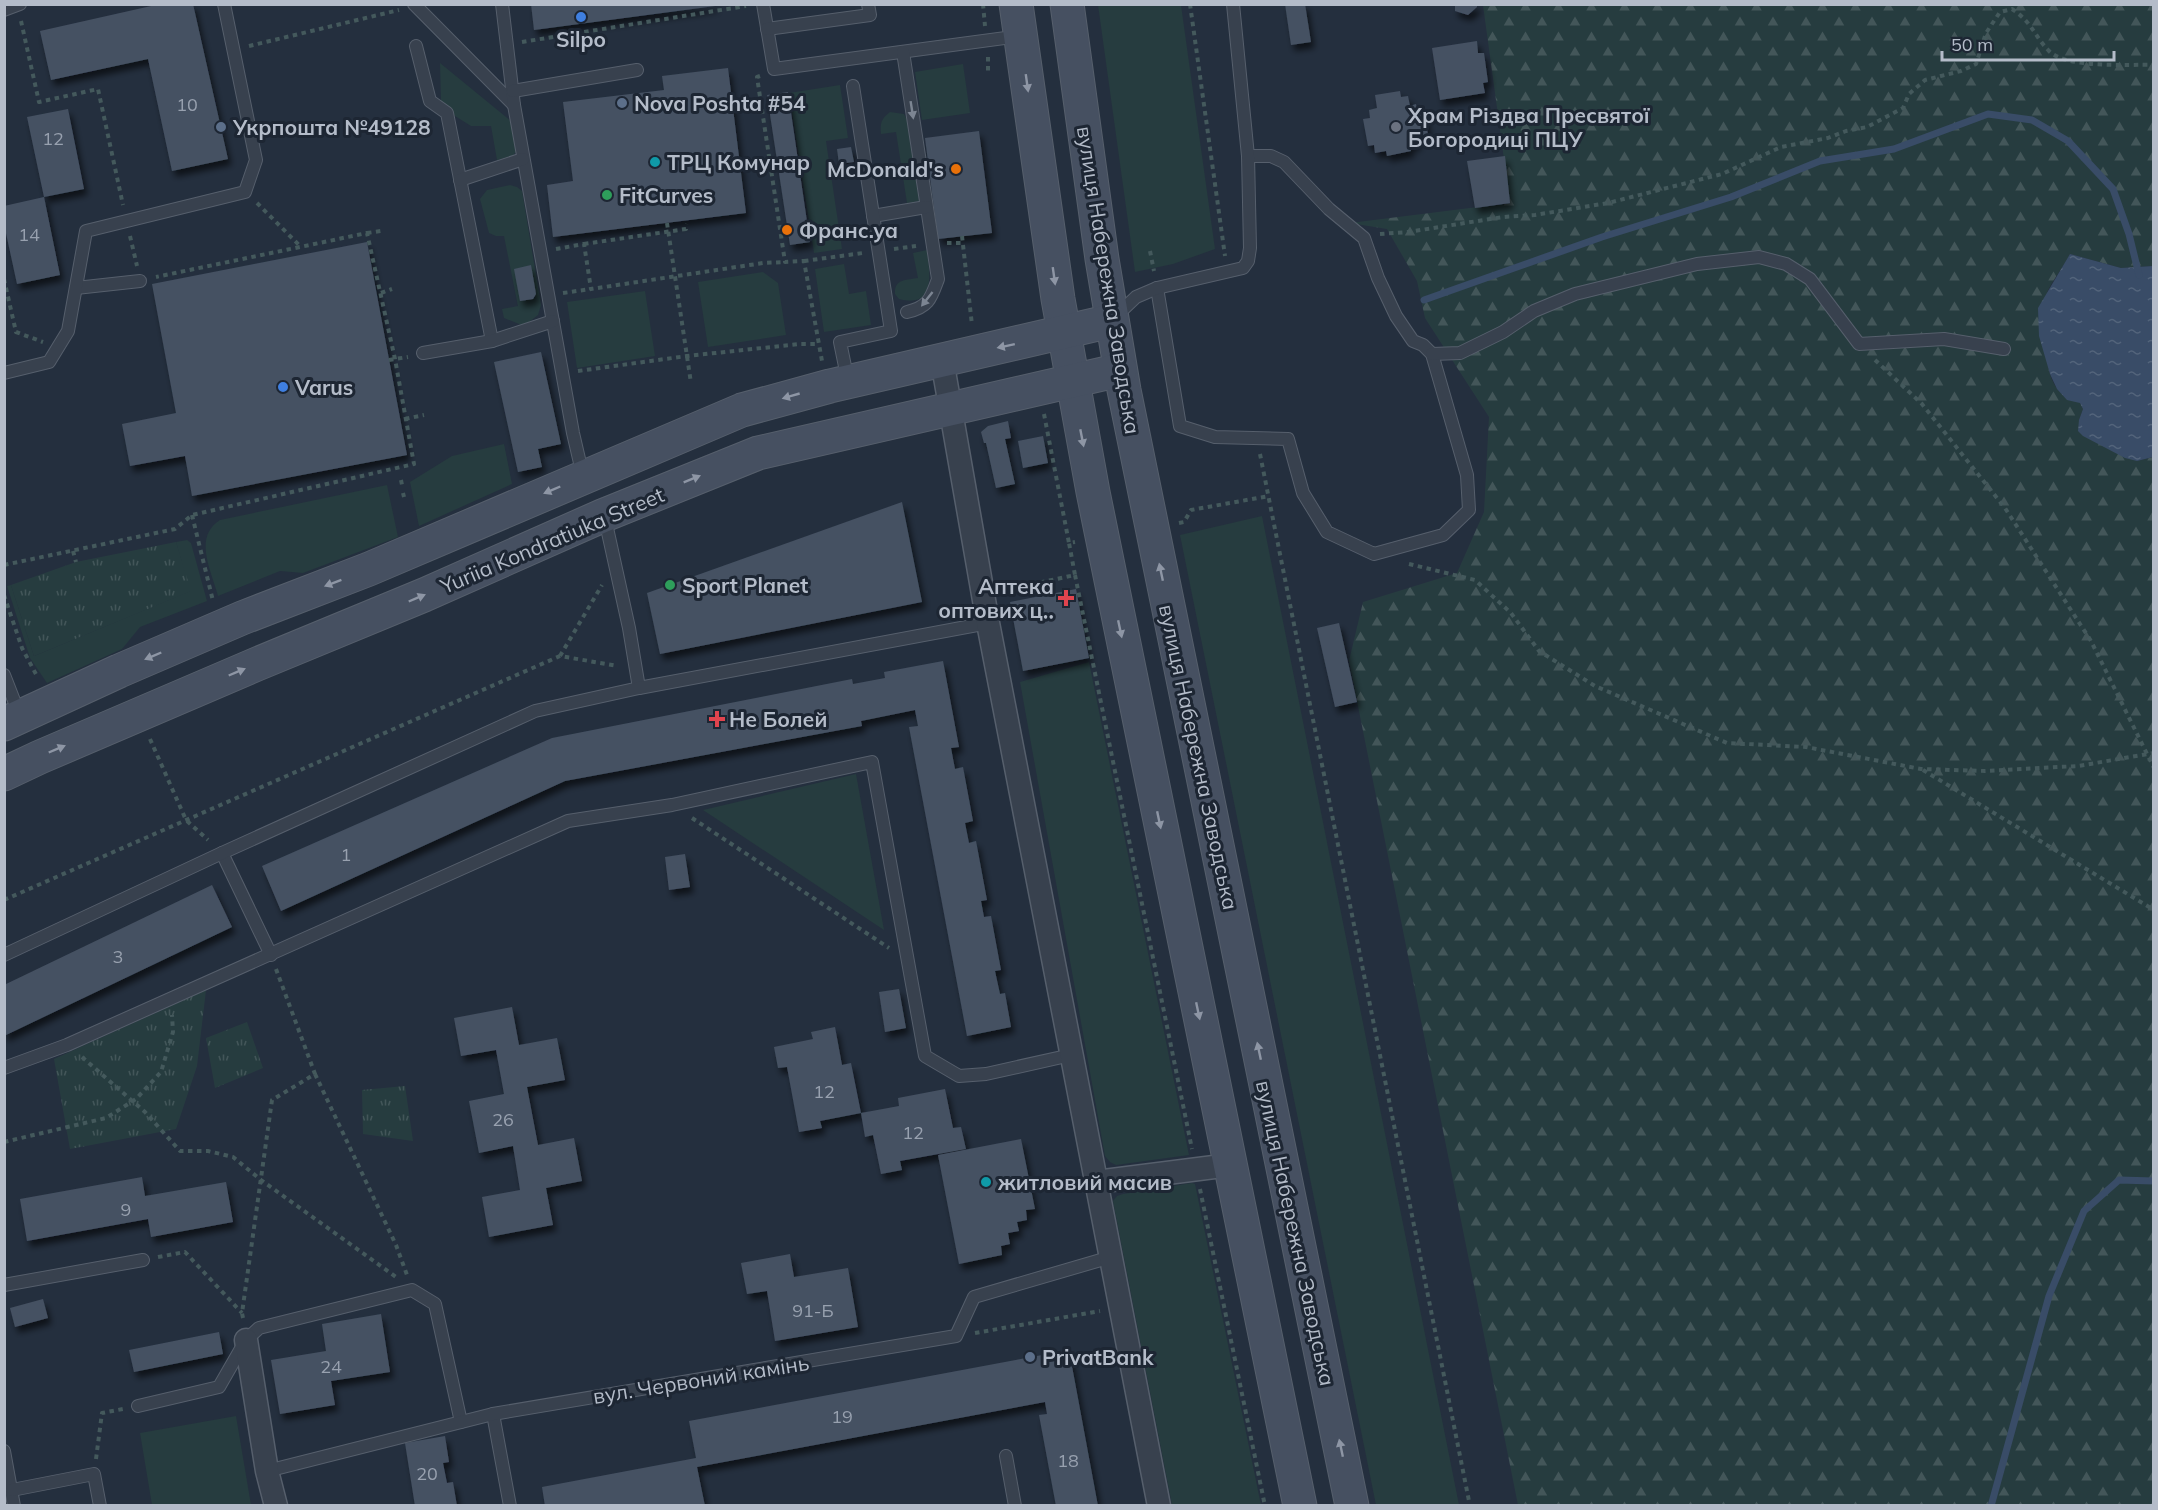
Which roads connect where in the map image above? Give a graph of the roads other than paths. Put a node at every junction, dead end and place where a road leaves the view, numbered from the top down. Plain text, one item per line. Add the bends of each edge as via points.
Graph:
1 (224, 4) edge
2 (502, 4) edge
3 (764, 4) edge
4 (868, 4) edge
5 (1067, 4) edge
6 (1233, 4) edge
7 (19, 5) edge
8 (409, 7) edge
9 (4, 10) edge
10 (1018, 20) edge
11 (767, 29) junction
12 (416, 46) dead end
13 (903, 52) junction
14 (638, 70) dead end
15 (854, 86) dead end
16 (513, 91) junction
17 (514, 105) junction
18 (1248, 156) junction
19 (523, 159) junction
20 (460, 180) junction
21 (926, 207) junction
22 (873, 216) junction
23 (140, 281) road end
24 (76, 288) junction
25 (1157, 288) junction
26 (908, 312) dead end
27 (553, 321) junction
28 (1111, 321) junction
29 (1064, 333) junction
30 (492, 341) junction
31 (2004, 349) dead end
32 (423, 354) dead end
33 (1432, 354) junction
34 (942, 360) junction
35 (1120, 369) junction
36 (4, 373) edge
37 (838, 375) junction
38 (1072, 380) junction
39 (950, 409) junction
40 (583, 477) junction
41 (602, 516) junction
42 (369, 569) junction
43 (385, 612) junction
44 (988, 624) junction
45 (4, 675) edge
46 (639, 688) junction
47 (12, 720) edge
48 (4, 774) edge
49 (222, 853) junction
50 (4, 955) edge
51 (271, 955) junction
52 (1071, 1055) junction
53 (4, 1068) edge
54 (1230, 1165) junction
55 (1096, 1182) junction
56 (1111, 1257) junction
57 (143, 1260) road end
58 (4, 1285) edge
59 (246, 1340) junction
60 (138, 1406) road end
61 (493, 1414) junction
62 (461, 1422) junction
63 (4, 1451) edge
64 (1006, 1456) dead end
65 (267, 1471) junction
66 (12, 1490) junction
67 (15, 1506) edge
68 (100, 1506) edge
69 (276, 1506) edge
70 (510, 1506) edge
71 (1015, 1506) edge
72 (1159, 1506) edge
73 (1300, 1506) edge
74 (1352, 1506) edge

1 - 24 lane via 256,160 245,192 86,231
2 - 16 lane
3 - 11 lane
4 - 11 lane via 870,15
5 - 28 main road, вулиця Набережна Заводська
6 - 18 lane
7 - 9 lane
8 - 17 lane
10 - 13 lane
10 -> 29 main road
11 - 13 lane via 774,69
12 - 20 lane via 430,102 447,113
13 -> 21 lane
14 - 16 lane
15 - 22 lane
16 - 17 lane
17 - 19 lane
18 - 25 lane via 1248,261 1243,268
18 - 33 lane via 1271,156 1284,162 1329,209 1364,238 1396,316 1413,341
19 - 20 lane
19 - 27 lane
20 - 30 lane
21 - 22 lane
21 -> 26 lane via 938,279 931,299
22 - 37 lane via 891,331 840,342
23 - 24 lane
24 - 36 lane via 68,331 49,362
25 - 28 lane via 1136,297
25 - 33 lane via 1180,426 1215,437 1288,439 1303,493 1327,532 1374,554 1443,535 1469,510 1467,475
27 - 30 lane
27 - 40 lane
28 - 29 main road
28 - 35 main road, вулиця Набережна Заводська
29 -> 34 main road
29 - 38 main road
30 - 32 lane
31 - 33 lane via 1944,339 1859,344 1810,279 1786,264 1759,257 1697,264 1575,294 1534,311 1503,333 1460,353
34 - 37 main road
34 - 39 street
35 - 38 main road, Yuriia Kondratiuka Street
74 -> 35 main road, вулиця Набережна Заводська
37 -> 40 main road via 742,410
38 - 39 main road, Yuriia Kondratiuka Street
38 -> 54 main road
41 -> 39 main road, Yuriia Kondratiuka Street via 758,453
39 - 44 street
40 -> 42 main road
43 -> 41 main road, Yuriia Kondratiuka Street
41 - 46 lane
42 - 43 main road
42 -> 47 main road via 119,670
48 -> 43 main road, Yuriia Kondratiuka Street
44 - 46 lane
44 - 52 street
45 - 47 lane
46 - 49 lane via 535,711
49 - 50 lane
49 - 51 lane
51 - 52 lane via 568,821 672,805 872,762 925,1056 959,1076 986,1074
51 - 53 lane via 67,1046
52 - 55 street
54 - 55 street
54 - 73 main road
55 - 56 street
56 - 61 lane, вул. Червоний камінь via 974,1297 956,1336
56 - 72 street
57 - 58 lane
59 - 60 lane via 219,1387
59 - 62 lane via 259,1328 411,1289 435,1304
59 - 65 street
61 - 62 lane, вул. Червоний камінь
61 - 70 lane
62 - 65 lane, вул. Червоний камінь
63 - 66 lane
64 - 71 lane
65 - 69 street
66 - 67 lane
66 - 68 lane via 94,1474

